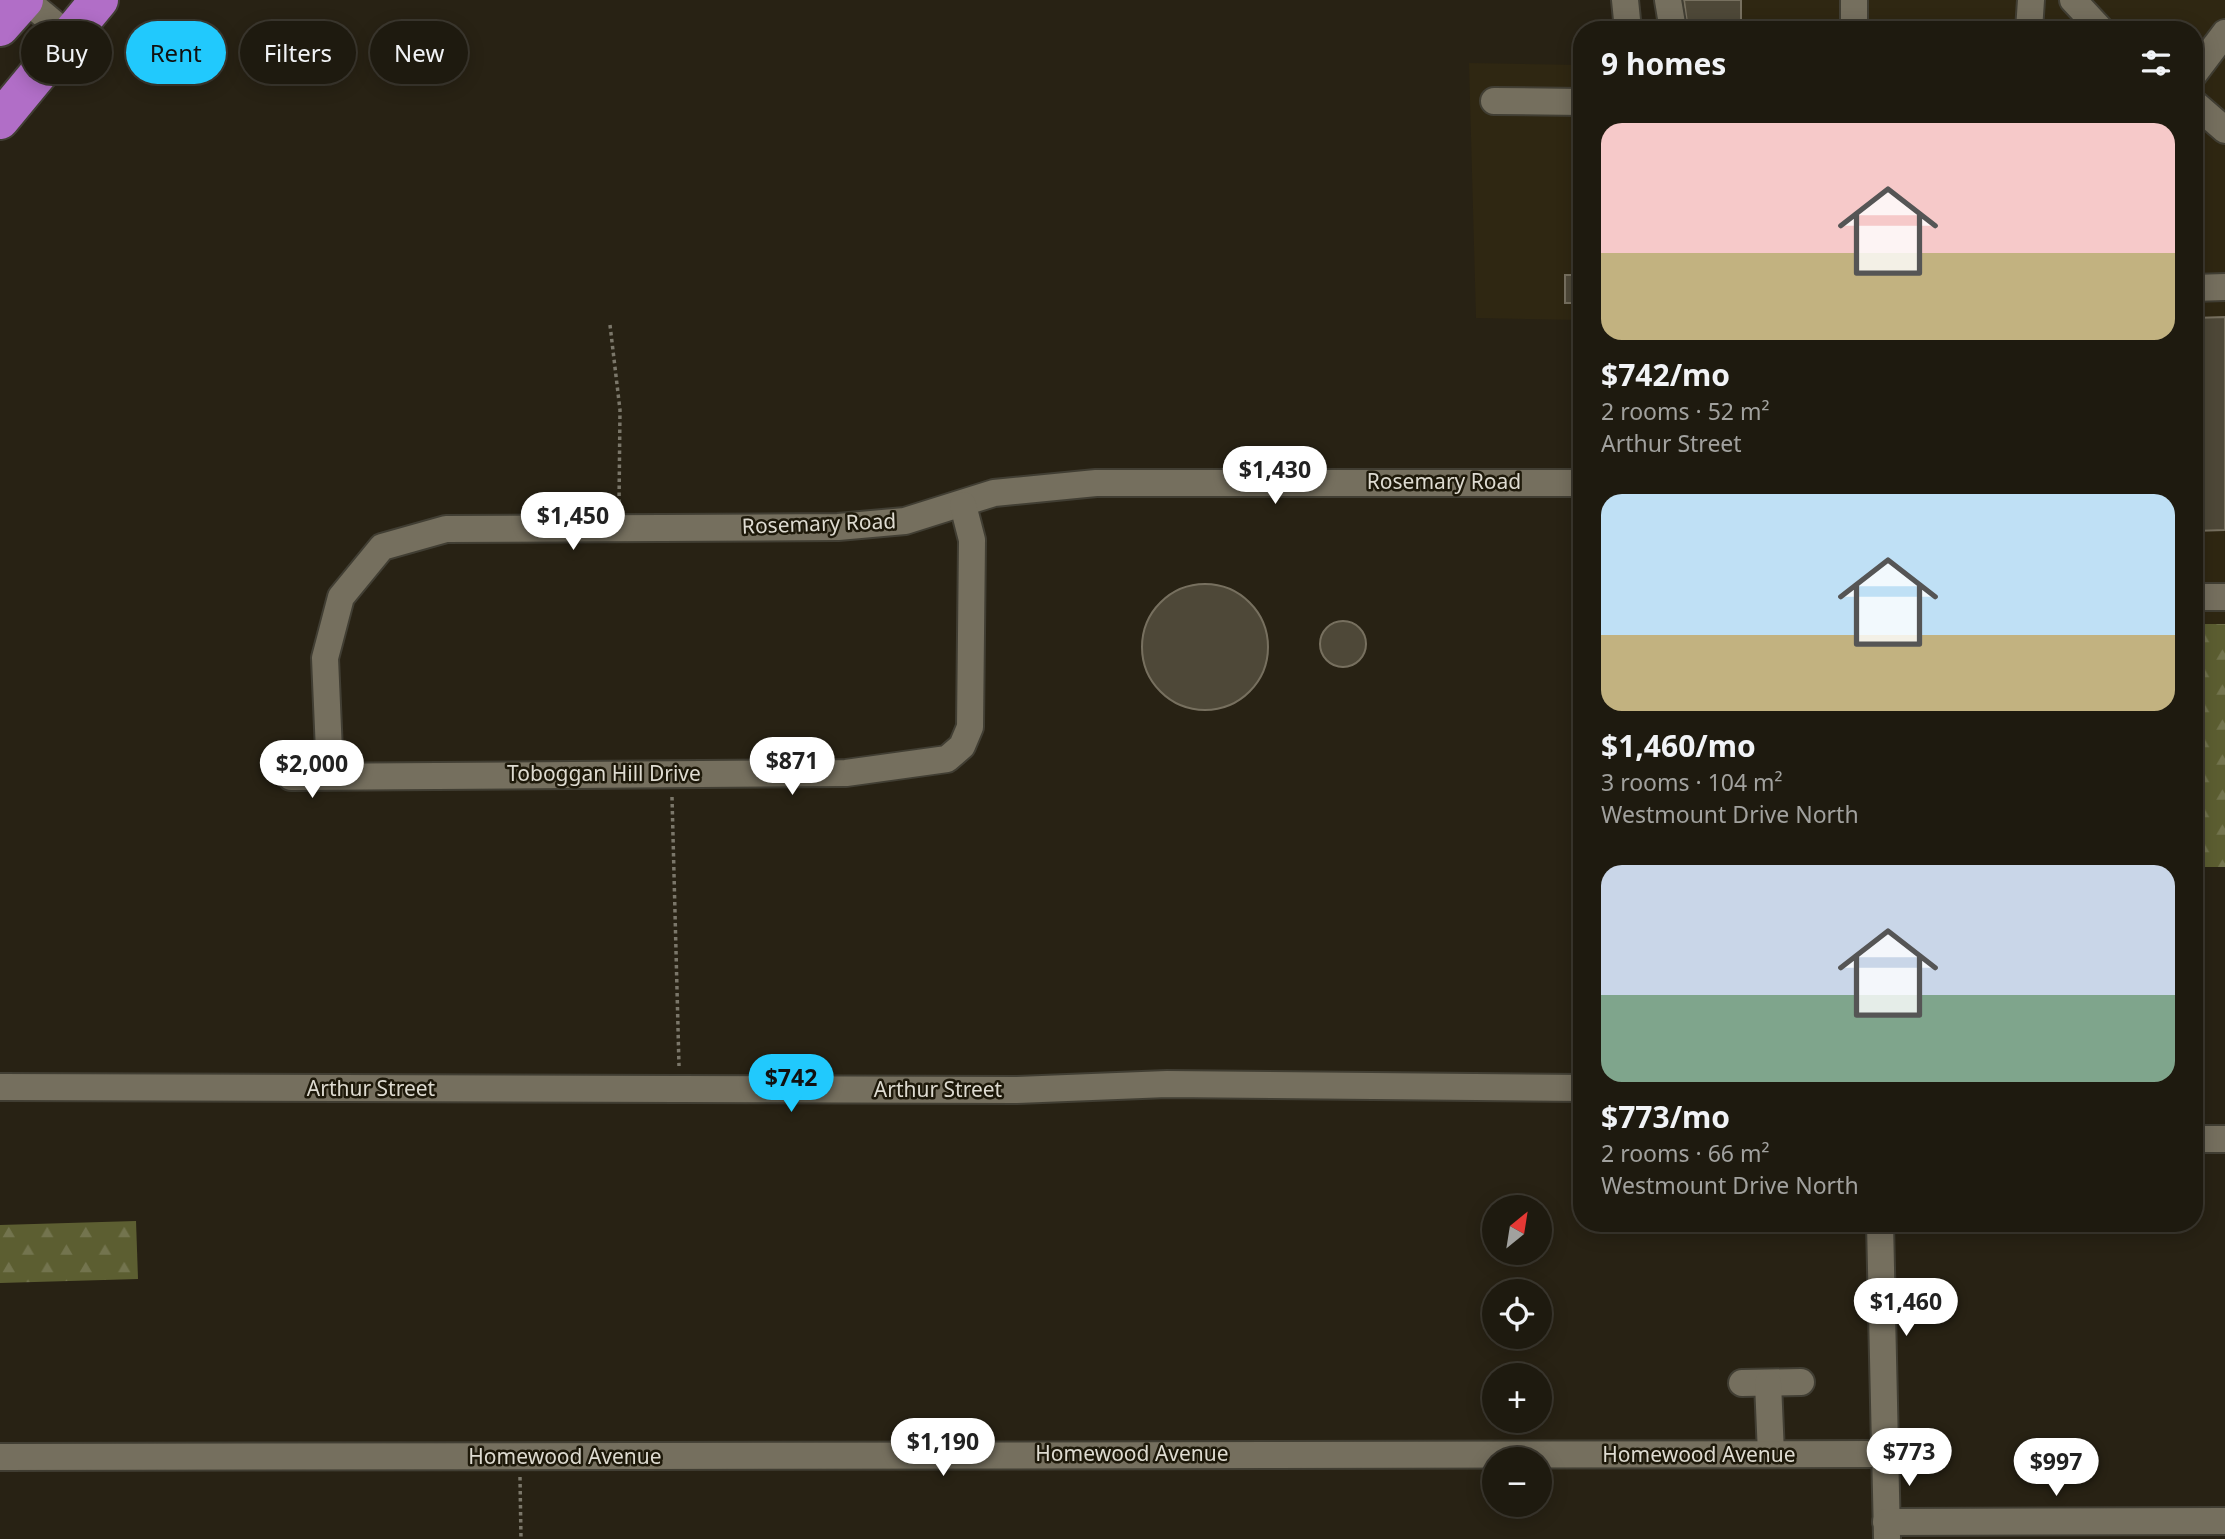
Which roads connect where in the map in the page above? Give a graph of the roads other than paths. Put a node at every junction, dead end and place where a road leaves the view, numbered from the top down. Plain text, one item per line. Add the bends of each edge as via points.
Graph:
1 (25, 0) edge
2 (99, 0) edge
3 (1625, 0) edge
4 (1668, 0) edge
5 (1854, 0) edge
6 (2032, 0) edge
7 (2073, 0) edge
8 (51, 21) edge
9 (82, 21) edge
10 (1627, 21) edge
11 (1672, 21) edge
12 (1854, 21) edge
13 (2030, 21) edge
14 (2093, 21) edge
15 (0, 27) edge
16 (2225, 33) edge
17 (2203, 62) edge
18 (30, 84) edge
19 (1494, 101) dead end
20 (1573, 102) edge
21 (2203, 111) edge
22 (0, 120) edge
23 (2225, 130) edge
24 (2203, 288) edge
25 (2225, 288) edge
26 (1573, 483) edge
27 (963, 505) junction
28 (2203, 597) edge
29 (2225, 597) edge
30 (330, 775) junction
31 (291, 777) dead end
32 (0, 1087) edge
33 (1573, 1088) edge
34 (2203, 1139) edge
35 (2225, 1139) edge
36 (1880, 1232) edge
37 (1801, 1382) dead end
38 (1771, 1454) junction
39 (1885, 1454) junction
40 (0, 1457) edge
41 (2225, 1521) edge
42 (1886, 1531) edge

1 - 8 street
1 - 15 highway
2 - 9 highway
3 - 10 street
4 - 11 street
5 - 12 street
6 - 13 street
7 - 14 street
16 - 17 street
18 - 22 highway
19 - 20 street
21 - 23 street
24 - 25 street
26 - 27 street, Rosemary Road via 1096,483 994,493
27 - 30 street, Rosemary Road via 905,521 838,527 446,529 382,547 341,597 325,658
27 - 30 street, Toboggan Hill Drive via 972,540 970,727 962,746 947,760 846,774
28 - 29 street
30 - 31 street, Toboggan Hill Drive
32 - 33 street, Arthur Street via 1017,1090 1167,1084
34 - 35 street
36 - 39 street
37 - 38 street via 1755,1383
38 - 39 street, Homewood Avenue
38 - 40 street, Homewood Avenue
39 - 42 street
41 - 42 street

